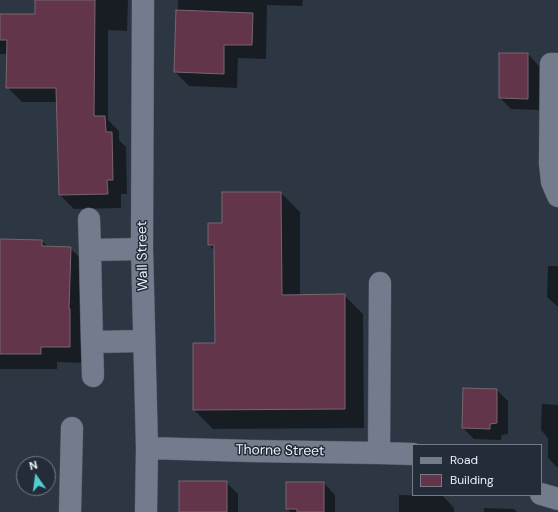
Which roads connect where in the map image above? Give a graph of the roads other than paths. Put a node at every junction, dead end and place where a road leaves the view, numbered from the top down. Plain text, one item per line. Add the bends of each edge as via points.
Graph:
1 (142, 0) edge
2 (558, 64) edge
3 (558, 196) edge
4 (89, 219) dead end
5 (142, 249) junction
6 (90, 250) junction
7 (380, 283) dead end
8 (144, 341) junction
9 (92, 342) junction
10 (93, 376) dead end
11 (72, 428) dead end
12 (147, 448) junction
13 (379, 453) junction
14 (412, 454) edge
15 (542, 494) edge
16 (558, 499) edge
17 (70, 512) edge
18 (146, 512) edge

1 - 5 street, Wall Street
2 - 3 street via 552,64 550,163 552,182
4 - 6 street
5 - 6 street
5 - 8 street, Wall Street
6 - 9 street
7 - 13 street
8 - 9 street
8 - 12 street, Wall Street
9 - 10 street
11 - 17 street
12 - 13 street, Thorne Street
12 - 18 street, Wall Street
13 - 14 street, Thorne Street
15 - 16 street

